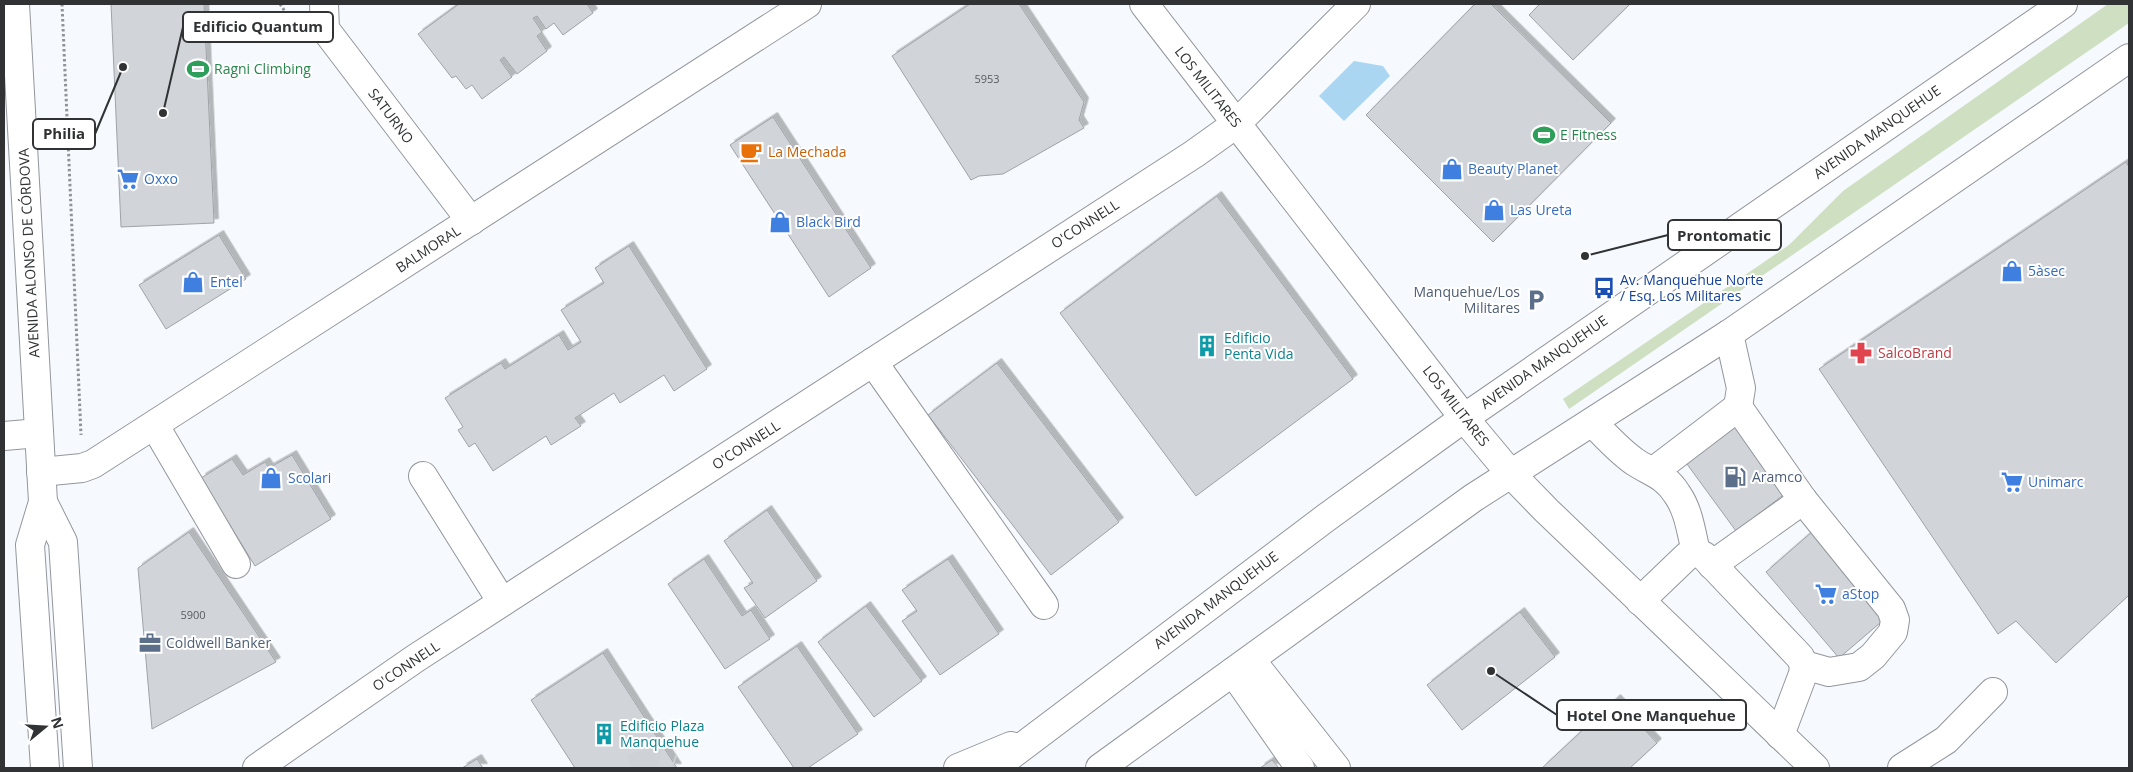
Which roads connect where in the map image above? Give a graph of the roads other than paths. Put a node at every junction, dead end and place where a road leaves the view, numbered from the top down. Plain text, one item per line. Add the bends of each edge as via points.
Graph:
1 (15, 4) edge
2 (807, 4) edge
3 (1144, 4) edge
4 (1356, 4) edge
5 (2063, 4) edge
6 (323, 5) edge
7 (2129, 58) edge
8 (1236, 124) junction
9 (471, 221) junction
10 (1729, 334) junction
11 (873, 362) junction
12 (1738, 407) junction
13 (1464, 418) junction
14 (1592, 423) junction
15 (155, 426) junction
16 (39, 434) junction
17 (4, 436) edge
18 (1654, 471) junction
19 (41, 472) junction
20 (1510, 473) junction
21 (423, 476) dead end
22 (1803, 500) junction
23 (43, 502) junction
24 (1704, 558) junction
25 (236, 564) dead end
26 (1640, 601) junction
27 (502, 602) junction
28 (1044, 605) dead end
29 (1804, 665) junction
30 (1242, 666) junction
31 (1993, 692) dead end
32 (1780, 735) junction
33 (1036, 736) junction
34 (45, 768) edge
35 (78, 768) edge
36 (257, 768) edge
37 (958, 768) edge
38 (994, 768) edge
39 (1100, 768) edge
40 (1300, 768) edge
41 (1336, 768) edge
42 (1815, 768) edge
43 (1902, 768) edge

1 - 16 main road, AVENIDA ALONSO DE CÓRDOVA
2 - 9 main road, BALMORAL
3 - 8 main road, LOS MILITARES
4 - 8 main road, O'CONNELL
5 - 13 main road, AVENIDA MANQUEHUE
6 - 9 main road, SATURNO via 324,29
7 - 10 main road
8 - 11 main road, O'CONNELL
8 - 13 main road, LOS MILITARES
9 - 15 main road, BALMORAL
10 - 12 main road via 1741,388
10 - 14 main road
11 - 27 main road, O'CONNELL
11 - 28 main road
12 - 18 main road
12 - 22 main road
13 - 20 main road, LOS MILITARES
13 - 33 main road, AVENIDA MANQUEHUE
14 - 18 main road via 1630,458
14 - 20 main road
15 - 19 main road, BALMORAL via 93,464
15 - 25 main road
16 - 17 main road
16 - 19 main road, AVENIDA ALONSO DE CÓRDOVA
18 - 24 main road via 1681,500
19 - 23 main road, AVENIDA ALONSO DE CÓRDOVA
20 - 26 main road, LOS MILITARES
20 - 30 main road
21 - 27 main road
22 - 24 main road
22 - 29 main road via 1891,609 1895,620 1893,632 1859,667 1829,672
23 - 34 main road, AVENIDA ALONSO DE CÓRDOVA via 30,545
23 - 35 main road, AVENIDA ALONSO DE CÓRDOVA via 63,542
24 - 26 main road via 1686,556
24 - 29 main road via 1800,657
26 - 32 main road, LOS MILITARES
27 - 36 main road, O'CONNELL
29 - 32 main road
30 - 39 main road
30 - 40 main road
30 - 41 main road
31 - 43 main road via 1946,740
32 - 42 main road, LOS MILITARES
33 - 37 main road, AVENIDA MANQUEHUE
33 - 38 main road, AVENIDA MANQUEHUE

